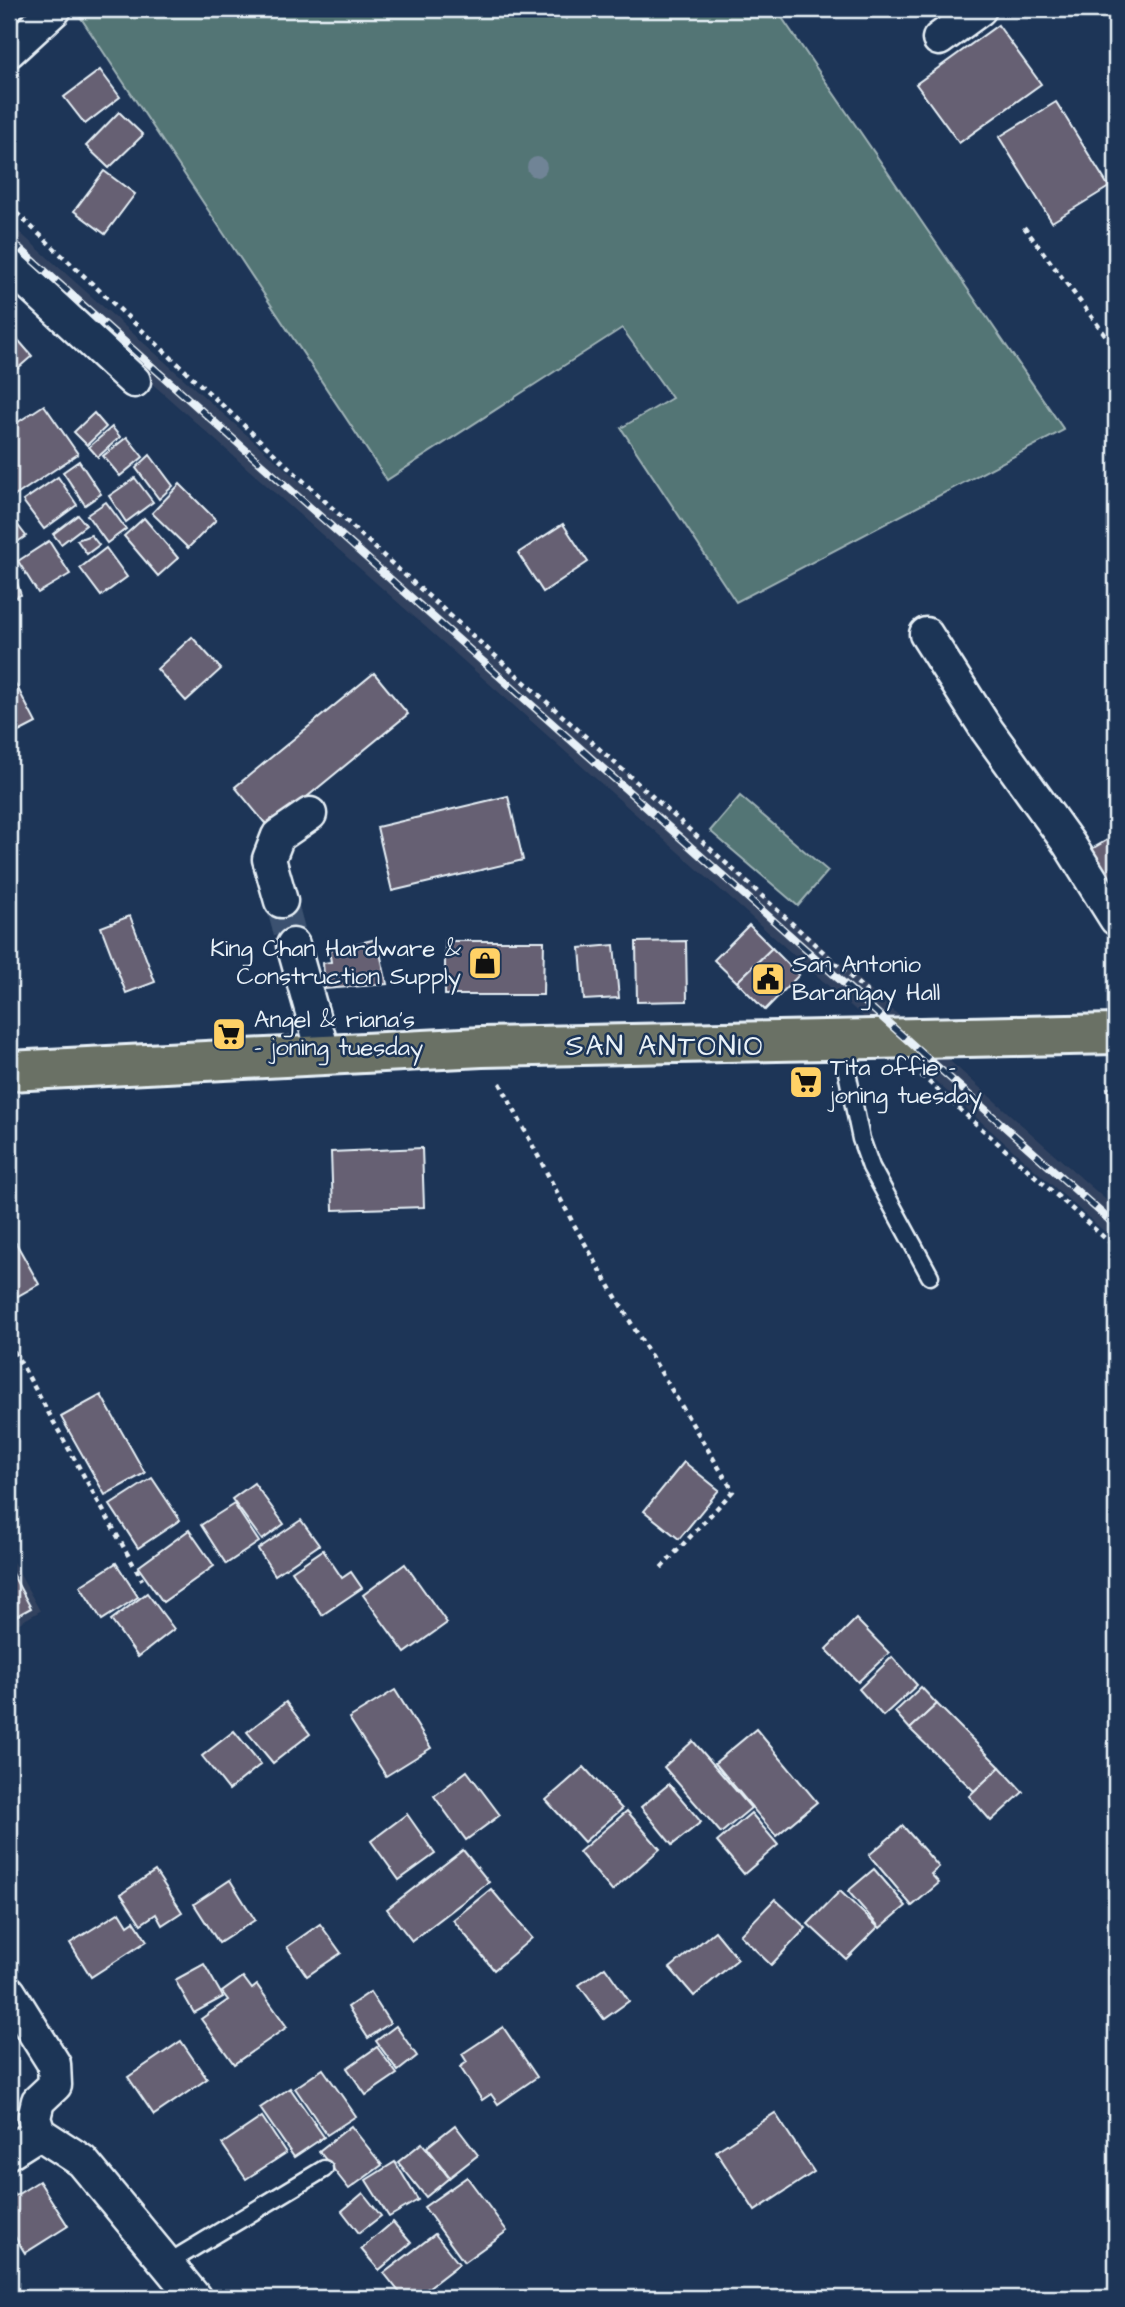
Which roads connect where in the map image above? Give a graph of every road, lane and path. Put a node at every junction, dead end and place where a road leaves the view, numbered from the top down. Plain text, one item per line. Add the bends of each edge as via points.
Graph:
1 (55, 9) edge
2 (980, 9) edge
3 (939, 39) dead end
4 (9, 51) edge
5 (9, 206) edge
6 (1024, 227) dead end
7 (9, 265) edge
8 (1116, 349) edge
9 (134, 381) dead end
10 (926, 634) dead end
11 (310, 814) dead end
12 (281, 901) tunnel mouth
13 (1116, 919) edge
14 (293, 945) tunnel mouth
15 (1116, 1034) edge
16 (840, 1039) junction
17 (482, 1047) junction
18 (324, 1055) junction
19 (917, 1056) junction
20 (9, 1071) edge
21 (1116, 1248) edge
22 (930, 1276) dead end
23 (9, 1342) edge
24 (660, 1569) dead end
25 (142, 1580) dead end
26 (9, 1992) edge
27 (39, 2133) junction
28 (9, 2152) edge
29 (324, 2169) dead end
30 (168, 2263) junction
31 (195, 2298) edge

1 - 4 street
2 - 3 street
5 - 19 path via 376,550 681,822
6 - 8 path
7 - 9 street
10 - 13 street
11 - 12 street via 278,836 269,859
14 - 18 street
15 - 19 main road
16 - 17 main road
16 - 19 main road
16 - 22 lane via 868,1158
17 - 18 main road
17 - 24 path via 573,1223 733,1490
18 - 20 main road
19 - 21 path via 921,1075
23 - 25 path
26 - 27 street via 54,2064 55,2085 38,2102 33,2118
27 - 28 street
27 - 30 street via 82,2161
29 - 30 lane
30 - 31 street

